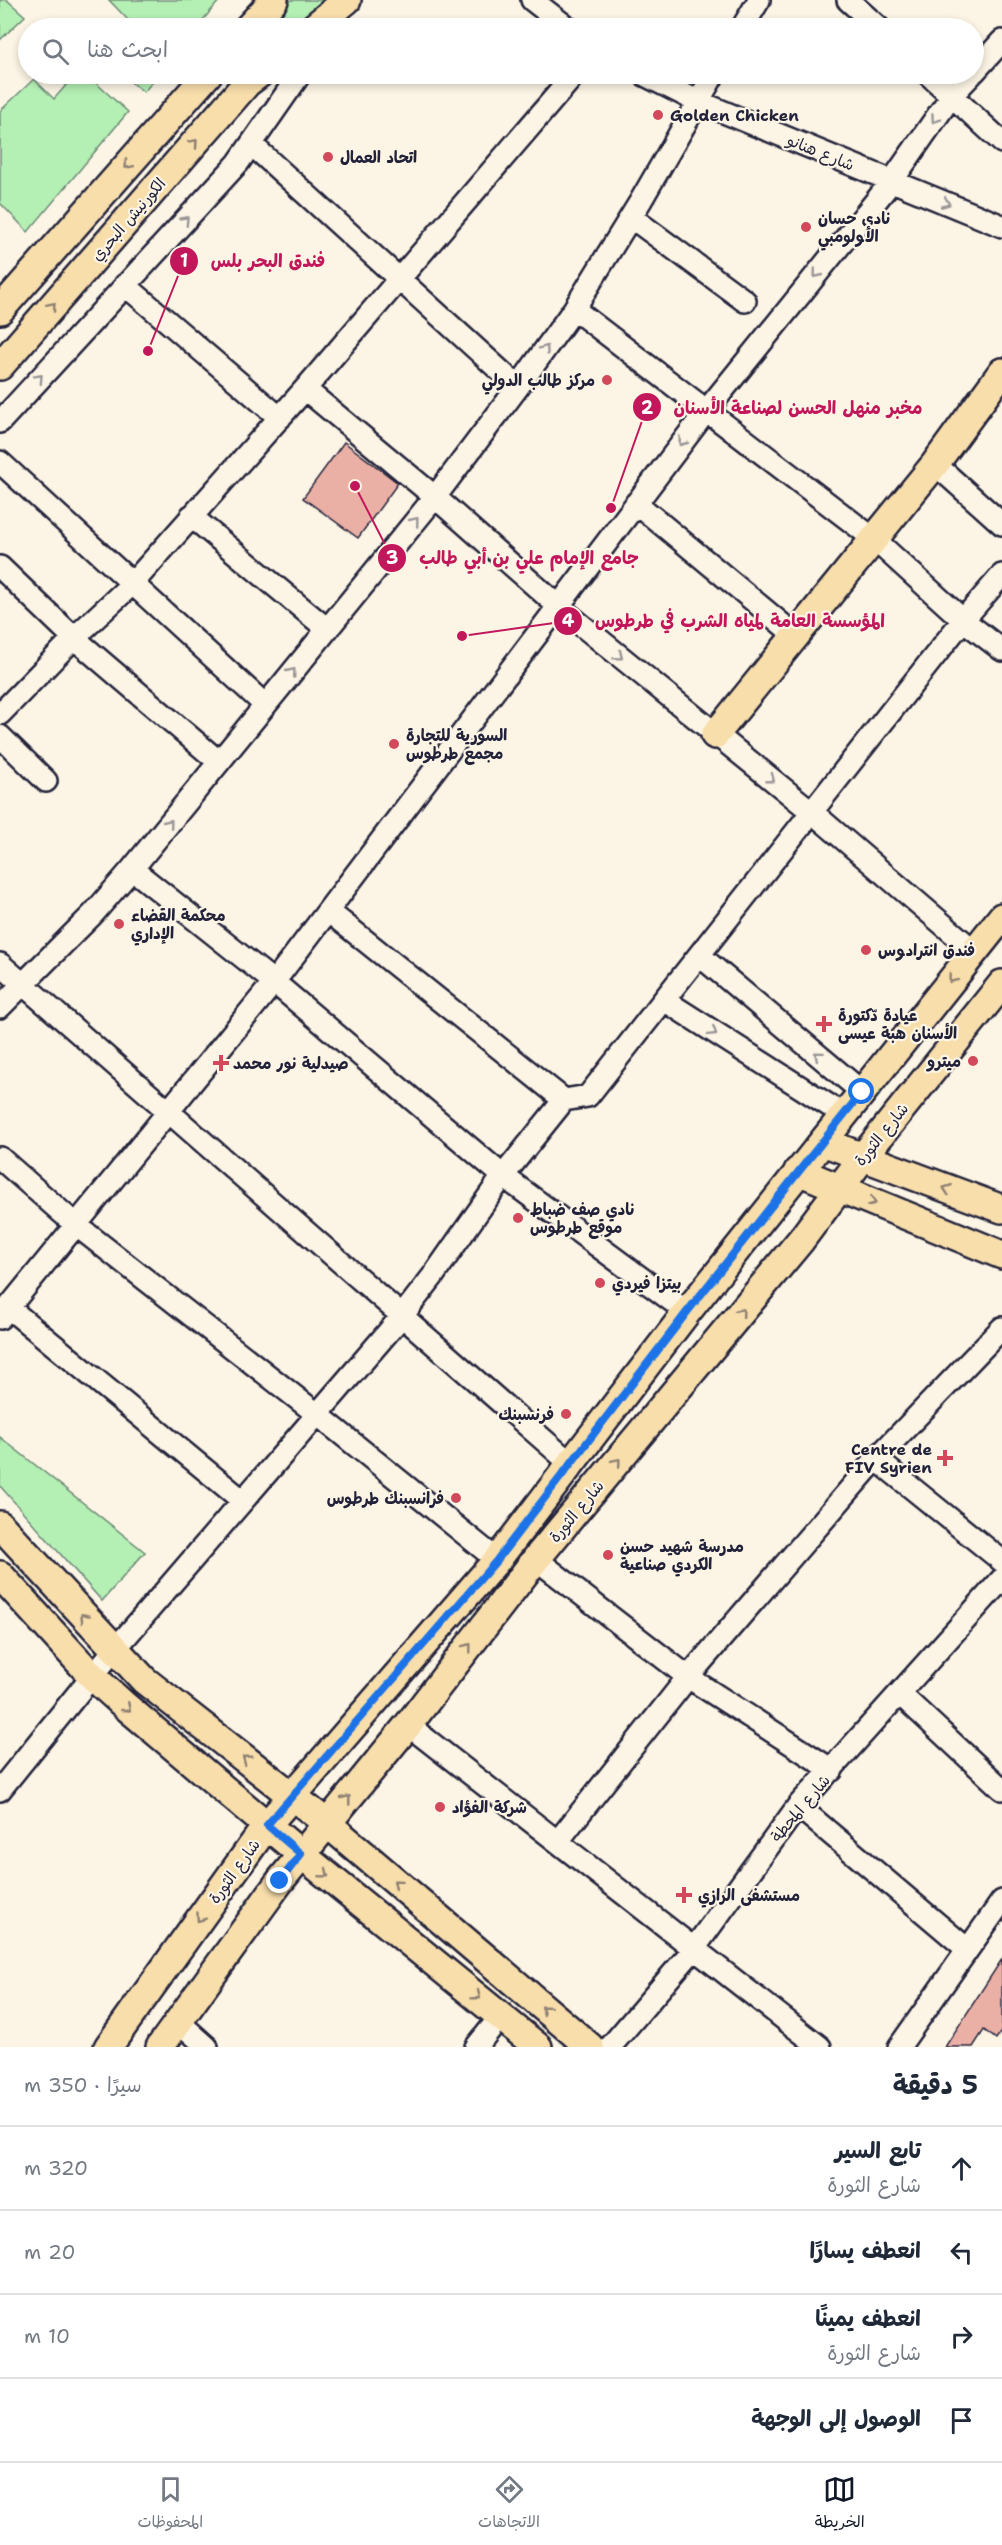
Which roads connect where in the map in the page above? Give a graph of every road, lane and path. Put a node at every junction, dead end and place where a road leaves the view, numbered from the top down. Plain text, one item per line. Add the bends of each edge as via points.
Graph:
1 (274, 0) edge
2 (349, 0) edge
3 (532, 0) edge
4 (759, 0) edge
5 (848, 0) edge
6 (257, 18) edge
7 (326, 18) edge
8 (337, 18) edge
9 (555, 18) edge
10 (748, 18) edge
11 (868, 18) edge
12 (1002, 41) edge
13 (984, 68) edge
14 (199, 84) edge
15 (246, 84) edge
16 (293, 84) edge
17 (566, 84) edge
18 (664, 84) edge
19 (707, 84) edge
20 (939, 84) edge
21 (965, 84) edge
22 (952, 95) junction
23 (697, 100) junction
24 (1002, 142) edge
25 (251, 144) junction
26 (892, 181) junction
27 (631, 217) junction
28 (1002, 226) edge
29 (397, 278) junction
30 (125, 285) junction
31 (745, 301) dead end
32 (574, 309) junction
33 (0, 310) edge
34 (0, 366) edge
35 (1002, 372) edge
36 (518, 387) junction
37 (305, 389) junction
38 (707, 410) junction
39 (280, 417) junction
40 (0, 422) edge
41 (0, 462) edge
42 (935, 464) junction
43 (435, 497) junction
44 (636, 503) junction
45 (191, 516) junction
46 (1002, 524) edge
47 (874, 539) junction
48 (0, 567) edge
49 (1002, 575) edge
50 (132, 584) junction
51 (558, 606) junction
52 (963, 620) junction
53 (327, 629) junction
54 (796, 636) junction
55 (74, 638) junction
56 (1002, 650) edge
57 (265, 705) junction
58 (0, 714) edge
59 (715, 735) junction
60 (0, 736) edge
61 (219, 762) junction
62 (46, 781) dead end
63 (812, 812) junction
64 (132, 869) junction
65 (328, 911) junction
66 (1002, 917) edge
67 (974, 951) junction
68 (699, 956) junction
69 (0, 964) edge
70 (274, 982) junction
71 (23, 984) junction
72 (1002, 984) edge
73 (664, 1000) junction
74 (0, 1007) edge
75 (862, 1092) junction
76 (564, 1100) junction
77 (168, 1111) junction
78 (844, 1115) junction
79 (823, 1142) junction
80 (0, 1158) edge
81 (862, 1158) junction
82 (798, 1171) junction
83 (503, 1176) junction
84 (839, 1188) junction
85 (1002, 1209) edge
86 (76, 1225) junction
87 (1002, 1255) edge
88 (687, 1312) junction
89 (4, 1313) edge
90 (402, 1316) junction
91 (1002, 1328) edge
92 (317, 1414) junction
93 (876, 1459) junction
94 (570, 1463) junction
95 (243, 1501) junction
96 (0, 1525) edge
97 (497, 1560) junction
98 (536, 1560) junction
99 (1002, 1561) edge
100 (0, 1575) edge
101 (1002, 1579) edge
102 (115, 1650) junction
103 (92, 1676) junction
104 (688, 1677) junction
105 (900, 1694) junction
106 (408, 1725) junction
107 (832, 1770) junction
108 (1002, 1789) edge
109 (0, 1790) edge
110 (292, 1794) junction
111 (798, 1806) junction
112 (328, 1824) junction
113 (267, 1825) junction
114 (558, 1841) junction
115 (301, 1854) junction
116 (999, 1913) edge
117 (967, 1949) junction
118 (693, 1950) junction
119 (501, 2016) junction
120 (179, 2022) junction
121 (108, 2047) edge
122 (160, 2047) edge
123 (207, 2047) edge
124 (476, 2047) edge
125 (538, 2047) edge
126 (590, 2047) edge
127 (610, 2047) edge
128 (820, 2047) edge
129 (899, 2047) edge

1 - 6 main road
2 - 7 main road
2 - 8 street
3 - 9 street
4 - 10 street
5 - 11 street
12 - 13 street
14 -> 33 main road
34 -> 15 main road, الكورنيش البحري
16 - 25 street
17 - 29 street
18 - 23 street, شارع هنانو
19 - 23 street
20 - 22 street
21 - 22 street
22 - 24 street
22 -> 26 street
23 - 26 street, شارع هنانو
23 - 27 street
25 - 29 street
30 -> 25 street
26 -> 28 street, شارع هنانو
26 -> 38 street
27 - 31 street
27 - 32 street
29 - 36 street
29 - 37 street
30 - 39 street
40 -> 30 street
36 -> 32 street
32 - 38 street
35 - 42 main road
36 - 43 street
37 - 39 street
37 - 43 street
38 -> 44 street
38 - 47 street
39 - 45 street
41 - 50 street
42 - 46 street
42 - 47 main road
43 - 51 street
53 -> 43 street
44 - 51 street
44 - 54 street
45 - 50 street
45 - 53 street
47 - 52 street
47 - 54 main road
48 - 55 street
49 - 52 street
50 - 55 street
50 - 57 street
51 -> 59 street
51 - 65 street
52 - 56 street
52 - 63 street
57 -> 53 street
54 - 59 main road
55 - 58 street
55 - 61 street
57 - 61 street
59 -> 63 street
60 - 62 street
64 -> 61 street
63 - 67 street
63 - 68 street
64 - 70 street
64 - 71 street
65 - 70 street
65 - 76 street
66 - 67 main road, شارع الثورة
67 -> 75 main road, شارع الثورة
68 - 73 street
75 -> 68 street
69 - 71 street
70 - 77 street
70 - 83 street
71 - 74 street
71 - 77 street
72 - 81 main road, شارع الثورة
73 - 76 street via 588,1096
73 -> 78 street
75 - 78 main road, شارع الثورة
76 - 83 street
77 - 86 street
77 - 90 street
78 - 79 main road, شارع الثورة
79 - 81 main road
79 - 82 main road, شارع الثورة
80 - 86 street
81 - 84 main road, شارع الثورة
85 -> 81 main road
82 - 84 main road
82 - 88 main road, شارع الثورة
83 - 88 street
83 - 90 street
84 -> 87 main road
98 -> 84 main road, شارع الثورة via 801,1240
86 - 89 street
86 - 92 street
88 - 94 main road, شارع الثورة
89 - 95 street
90 - 92 street
90 - 94 street
91 - 93 street
92 - 95 street
92 - 97 street
93 - 99 street
93 - 104 street
94 - 97 main road, شارع الثورة
95 - 102 street
102 -> 96 main road
97 - 110 main road, شارع الثورة
98 - 104 street
106 -> 98 main road, شارع الثورة
100 - 103 main road
101 - 105 street, شارع المحطة
102 - 103 street
110 -> 102 main road via 161,1694
103 - 109 street
103 -> 113 main road
104 - 107 street
104 - 114 street
105 - 107 street, شارع المحطة
105 - 108 street
112 -> 106 main road, شارع الثورة
106 - 114 street
107 - 111 street, شارع المحطة
110 - 112 main road
110 - 113 main road, شارع الثورة
111 - 117 street
111 - 118 street, شارع المحطة
112 - 115 main road, شارع الثورة
126 -> 112 main road
113 - 115 main road
113 -> 121 main road, شارع الثورة
114 - 118 street
115 -> 119 main road
115 - 120 main road, شارع الثورة
116 - 117 street
117 - 129 street
118 - 127 street, شارع المحطة
118 - 128 street
119 - 124 street
119 - 125 main road
120 - 122 main road, شارع الثورة
120 - 123 street

